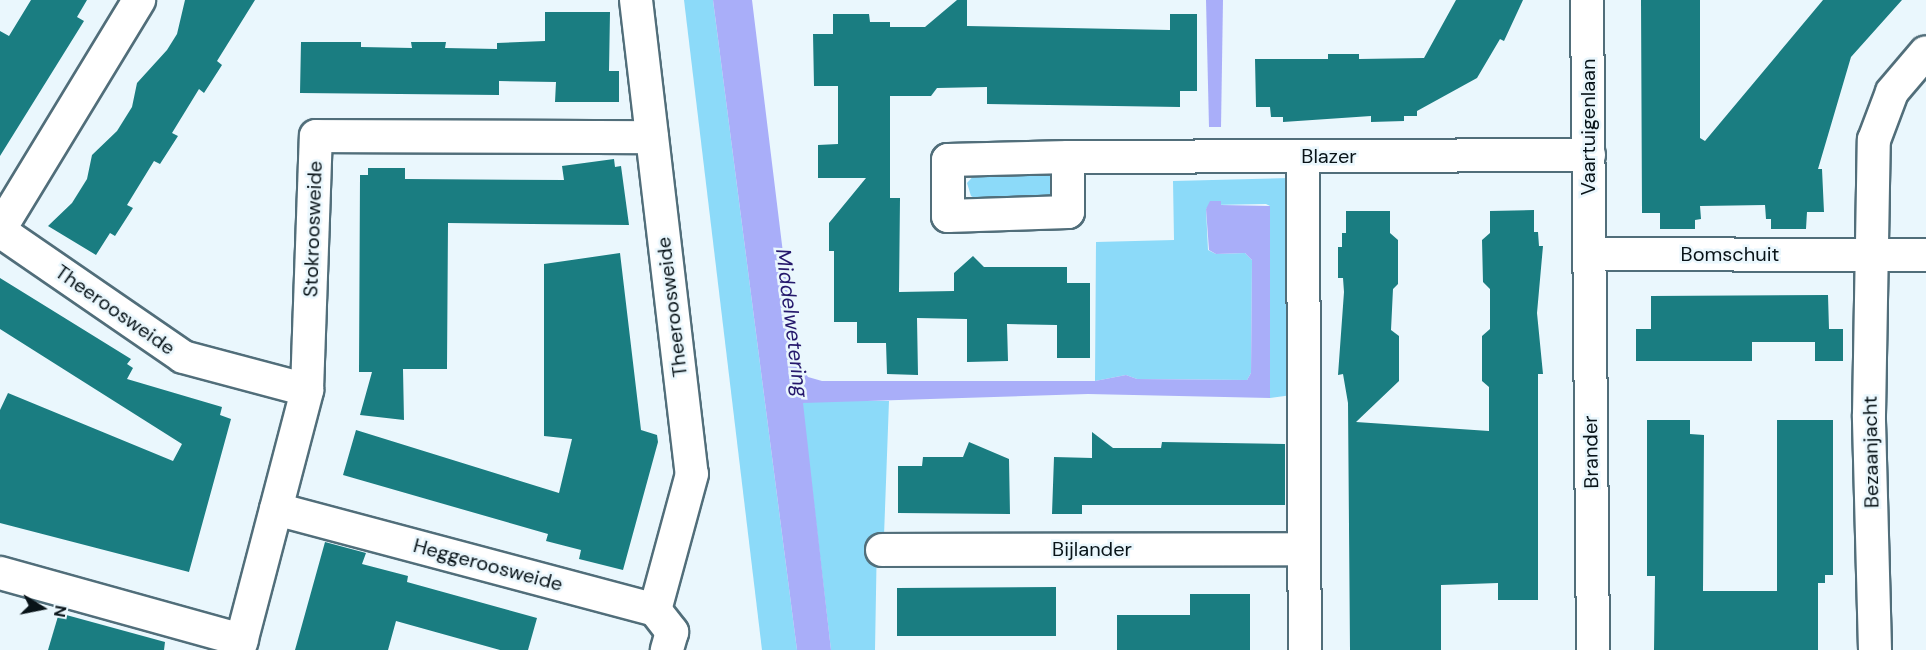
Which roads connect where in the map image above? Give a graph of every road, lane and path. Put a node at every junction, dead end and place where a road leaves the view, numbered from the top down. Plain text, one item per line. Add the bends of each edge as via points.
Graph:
1 (139, 0) edge
2 (636, 0) edge
3 (1587, 0) edge
4 (1926, 52) edge
5 (652, 136) junction
6 (1589, 154) junction
7 (1303, 156) junction
8 (1068, 157) dead end
9 (0, 230) edge
10 (1589, 254) junction
11 (1870, 255) junction
12 (1926, 255) edge
13 (307, 390) junction
14 (276, 509) junction
15 (1302, 549) junction
16 (882, 550) dead end
17 (0, 573) edge
18 (655, 610) junction
19 (241, 645) edge
20 (668, 650) edge
21 (1305, 650) edge
22 (1593, 650) edge
23 (1875, 650) edge

1 - 9 street, Theeroosweide
2 - 5 street, Theeroosweide
3 - 6 street, Vaartuigenlaan
4 - 11 street via 1892,92 1874,140
5 - 13 street, Stokroosweide via 316,136
5 - 18 street, Theeroosweide via 692,474
6 - 7 street, Blazer
6 - 10 street, Vaartuigenlaan
7 - 8 street, Blazer
7 - 15 street
9 - 13 street, Theeroosweide via 183,357
10 - 11 street, Bomschuit
10 - 22 street, Brander
11 - 12 street, Bomschuit
11 - 23 street, Bezaanjacht via 1869,415
13 - 14 street, Stokroosweide
14 - 18 street, Heggeroosweide
14 - 19 street, Stokroosweide
15 - 16 street, Bijlander
15 - 21 street
17 - 19 street
18 - 20 street via 672,632

